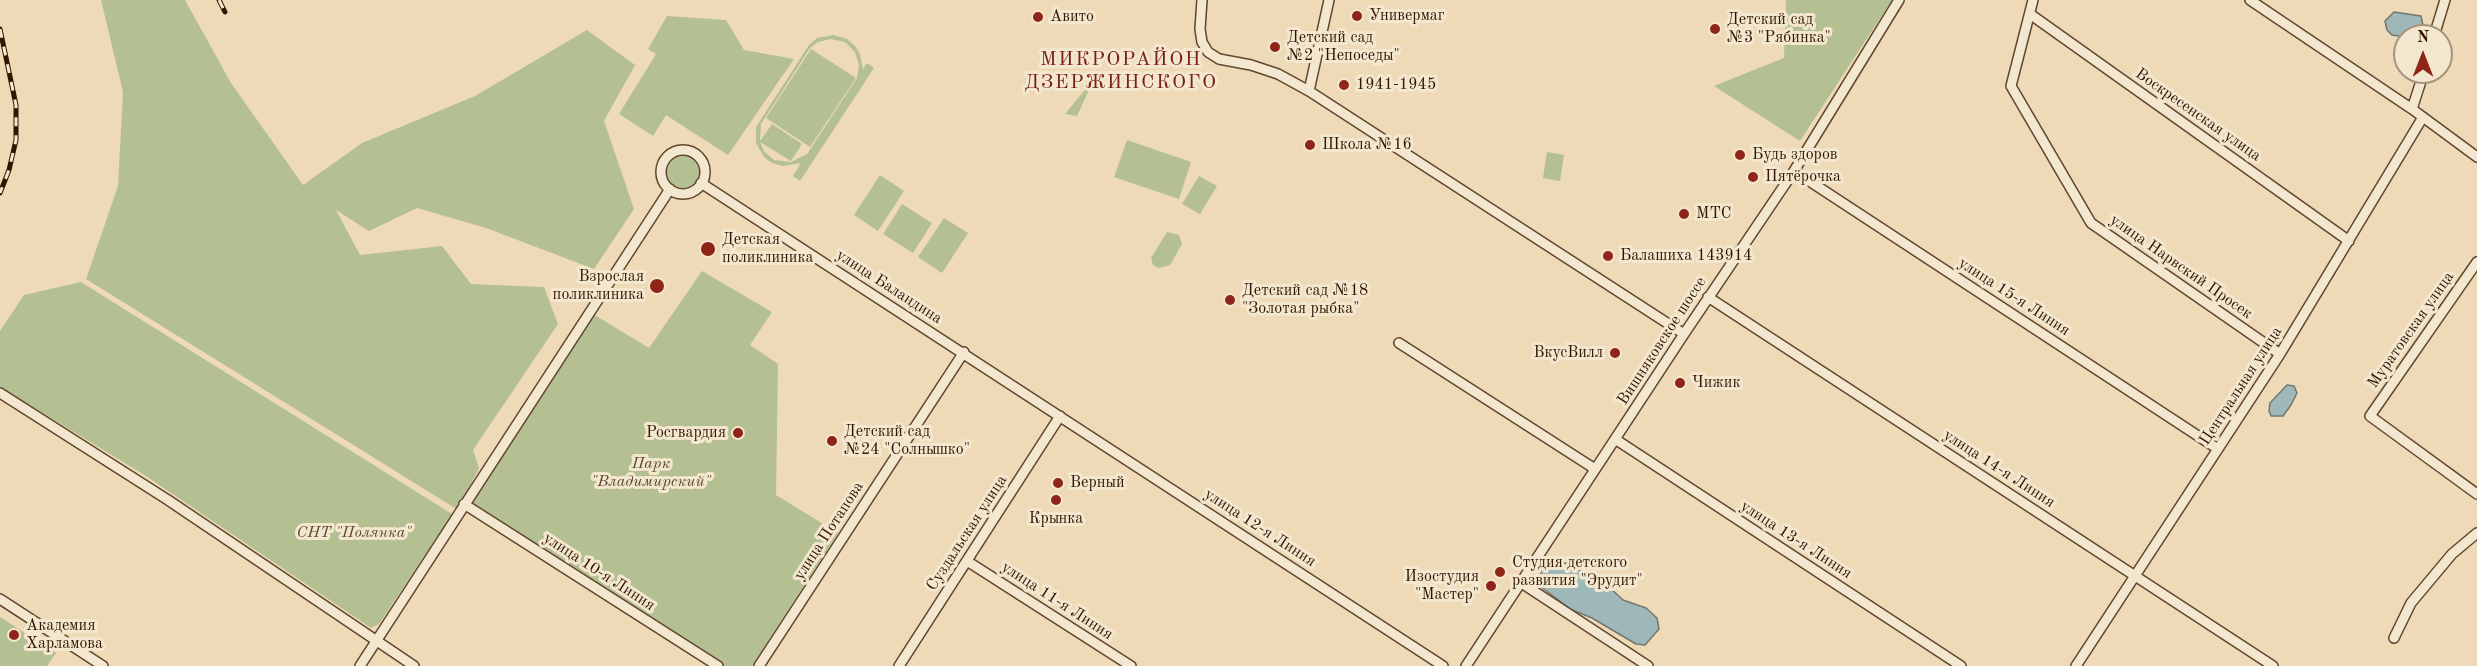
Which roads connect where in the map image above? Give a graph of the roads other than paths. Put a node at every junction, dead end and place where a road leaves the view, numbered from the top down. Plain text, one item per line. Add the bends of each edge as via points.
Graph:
1 (1202, 0) edge
2 (1329, 0) edge
3 (1899, 0) edge
4 (2033, 0) edge
5 (2250, 0) edge
6 (2445, 0) edge
7 (2030, 15) junction
8 (2438, 24) edge
9 (2420, 84) edge
10 (1309, 91) junction
11 (2412, 109) junction
12 (2424, 117) junction
13 (2477, 157) edge
14 (1794, 171) junction
15 (701, 183) junction
16 (670, 189) junction
17 (2349, 241) junction
18 (2477, 262) edge
19 (1708, 297) junction
20 (1684, 334) junction
21 (1399, 344) dead end
22 (964, 352) junction
23 (2280, 354) junction
24 (0, 393) edge
25 (1060, 416) junction
26 (1615, 440) junction
27 (2218, 449) junction
28 (1595, 470) junction
29 (2477, 494) edge
30 (464, 504) junction
31 (2477, 533) edge
32 (967, 561) junction
33 (2136, 576) junction
34 (1520, 582) junction
35 (0, 598) edge
36 (2394, 638) dead end
37 (376, 641) junction
38 (103, 666) edge
39 (360, 666) edge
40 (414, 666) edge
41 (718, 666) edge
42 (759, 666) edge
43 (899, 666) edge
44 (1131, 666) edge
45 (1443, 666) edge
46 (1466, 666) edge
47 (1648, 666) edge
48 (1961, 666) edge
49 (2076, 666) edge
50 (2273, 666) edge

1 - 10 street via 1200,29 1208,52 1219,59 1278,74
2 - 10 street
3 - 14 street, Вишняковское шоссе
4 - 7 street, улица Нарвский Просек
5 - 11 street
6 - 8 street
7 - 17 street, Воскресенская улица
7 - 23 street, улица Нарвский Просек via 2011,86 2091,223
9 - 11 street
10 - 20 street
11 - 12 street
12 - 13 street
12 - 17 street, Центральная улица
14 - 19 street, Вишняковское шоссе
14 - 27 street, улица 15-я Линия
15 - 16 street via 683,194
15 - 16 street via 704,169 698,157 678,150 662,164 662,178
15 - 22 street, улица Баландина
16 - 30 street
17 - 23 street, Центральная улица
18 - 29 street, Муратовская улица via 2370,416
19 - 20 street, Вишняковское шоссе
19 - 33 street, улица 14-я Линия
20 - 26 street, Вишняковское шоссе
21 - 28 street
22 - 25 street, улица Баландина
22 - 42 street, улица Потапова
23 - 27 street, Центральная улица
24 - 37 street via 168,500
25 - 32 street, Суздальская улица
25 - 45 street, улица 12-я Линия
26 - 28 street, Вишняковское шоссе
26 - 48 street, улица 13-я Линия
27 - 33 street, Центральная улица
28 - 34 street, Вишняковское шоссе
30 - 37 street
30 - 41 street, улица 10-я Линия
31 - 36 street via 2452,554 2411,603
32 - 43 street, Суздальская улица
32 - 44 street, улица 11-я Линия
33 - 49 street, Центральная улица
33 - 50 street, улица 14-я Линия
34 - 46 street, Вишняковское шоссе
34 - 47 street
35 - 38 street
37 - 39 street
37 - 40 street

